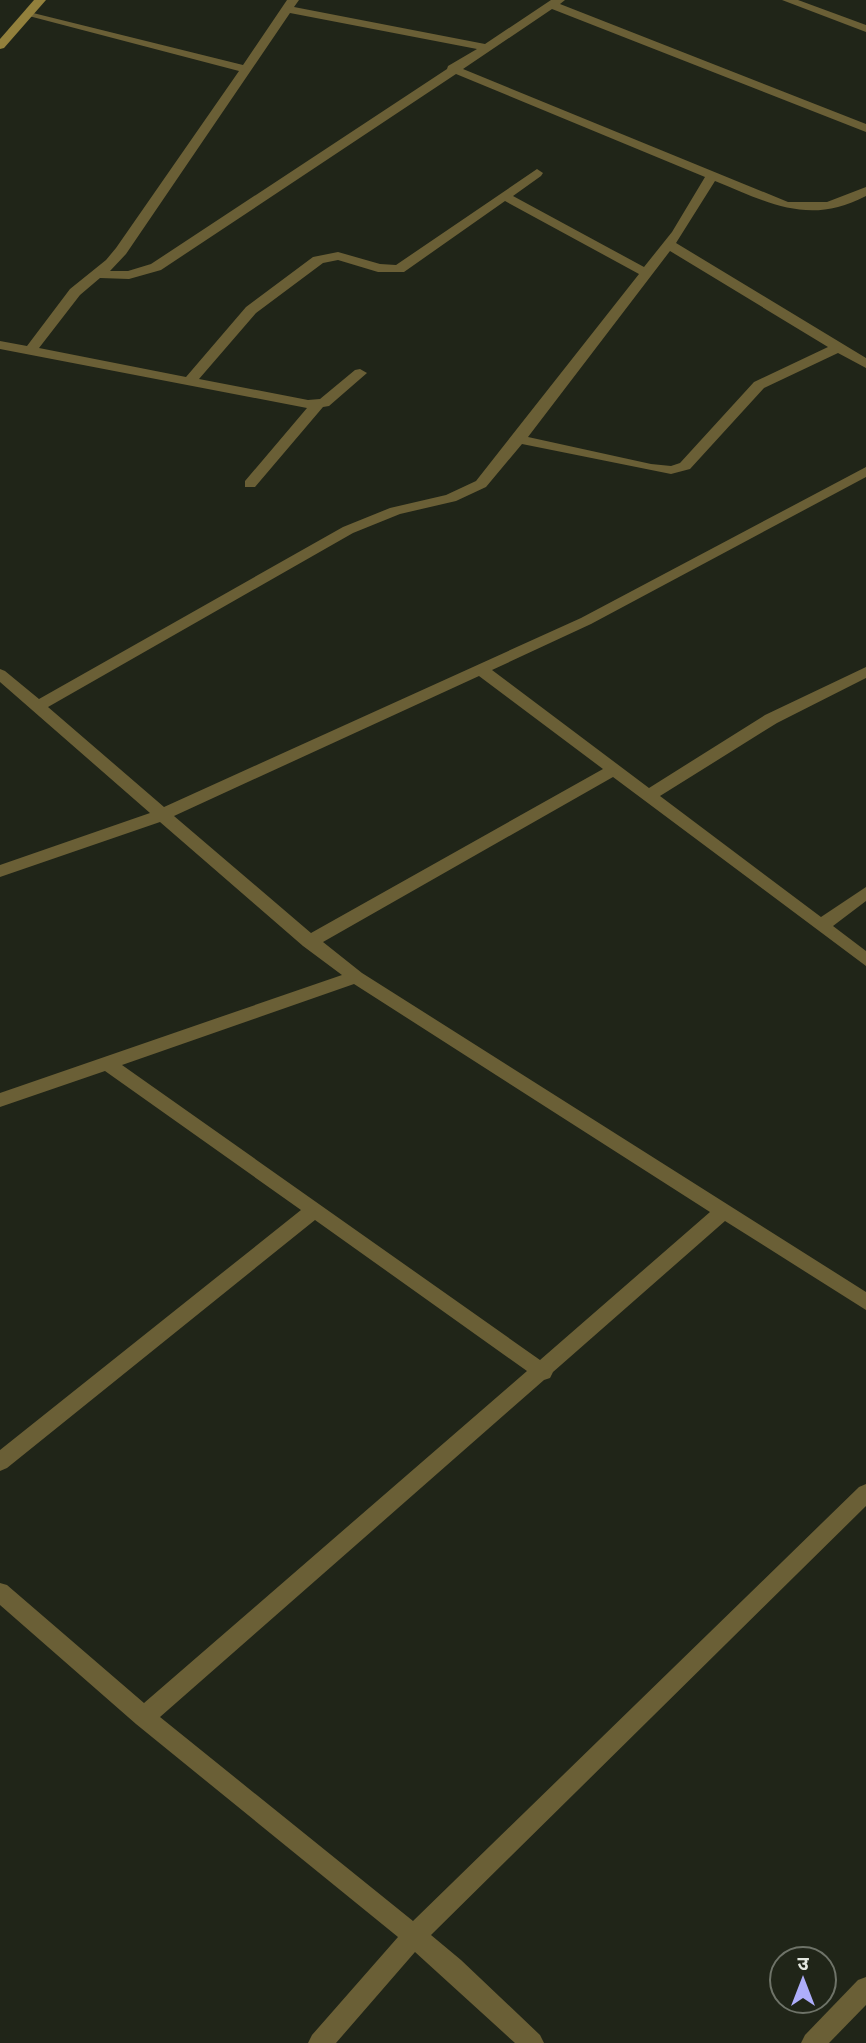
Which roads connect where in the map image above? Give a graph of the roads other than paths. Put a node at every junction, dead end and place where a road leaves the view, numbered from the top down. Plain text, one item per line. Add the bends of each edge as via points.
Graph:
1 (40, 0) edge
2 (788, 0) edge
3 (555, 3) edge
4 (290, 5) edge
5 (29, 13) junction
6 (866, 29) edge
7 (1, 44) edge
8 (484, 47) junction
9 (452, 68) junction
10 (245, 69) junction
11 (866, 128) edge
12 (537, 173) dead end
13 (712, 176) junction
14 (866, 191) edge
15 (506, 197) junction
16 (668, 244) junction
17 (646, 273) junction
18 (97, 274) junction
19 (0, 345) edge
20 (839, 347) junction
21 (30, 351) junction
22 (866, 363) edge
23 (360, 373) dead end
24 (190, 382) junction
25 (318, 404) junction
26 (519, 439) junction
27 (866, 471) edge
28 (250, 484) dead end
29 (480, 669) junction
30 (866, 672) edge
31 (0, 674) edge
32 (37, 706) junction
33 (614, 770) junction
34 (648, 796) junction
35 (162, 815) junction
36 (0, 871) edge
37 (866, 893) edge
38 (821, 926) junction
39 (309, 942) junction
40 (866, 960) edge
41 (356, 977) junction
42 (107, 1063) junction
43 (0, 1100) edge
44 (314, 1210) junction
45 (724, 1211) junction
46 (866, 1302) edge
47 (543, 1372) junction
48 (0, 1462) edge
49 (866, 1493) edge
50 (0, 1592) edge
51 (144, 1717) junction
52 (414, 1936) junction
53 (866, 1988) edge
54 (320, 2043) edge
55 (532, 2043) edge
56 (813, 2043) edge

1 - 5 street
2 - 6 street
3 - 8 street
3 - 11 street
4 - 8 street
4 - 10 street
5 - 7 street
5 - 10 street
8 - 9 street
9 - 13 street
9 - 18 street via 156,267 129,275
10 - 18 street via 121,251
12 - 15 street
13 - 14 street via 785,205 812,210 848,202
13 - 16 street
15 - 17 street
15 - 24 street via 399,269 384,271 341,256 318,260 251,310
16 - 17 street
16 - 20 street
17 - 26 street
18 - 21 street via 75,292
19 - 21 street
20 - 22 street
20 - 26 street via 759,385 685,466 651,468
21 - 24 street
23 - 25 street
24 - 25 street
25 - 28 street
26 - 32 street via 481,484 348,530
27 - 29 street via 586,621
29 - 33 street
29 - 35 street
30 - 34 street via 771,719
31 - 32 street
32 - 35 street
33 - 34 street
33 - 39 street
34 - 38 street
35 - 36 street
35 - 39 street
37 - 38 street
38 - 40 street
39 - 41 street
41 - 42 street
41 - 45 street
42 - 43 street
42 - 44 street
44 - 47 street
44 - 48 street
45 - 46 street
45 - 47 street
47 - 51 street
49 - 52 street
50 - 51 street
51 - 52 street
52 - 54 street
52 - 55 street
53 - 56 street

